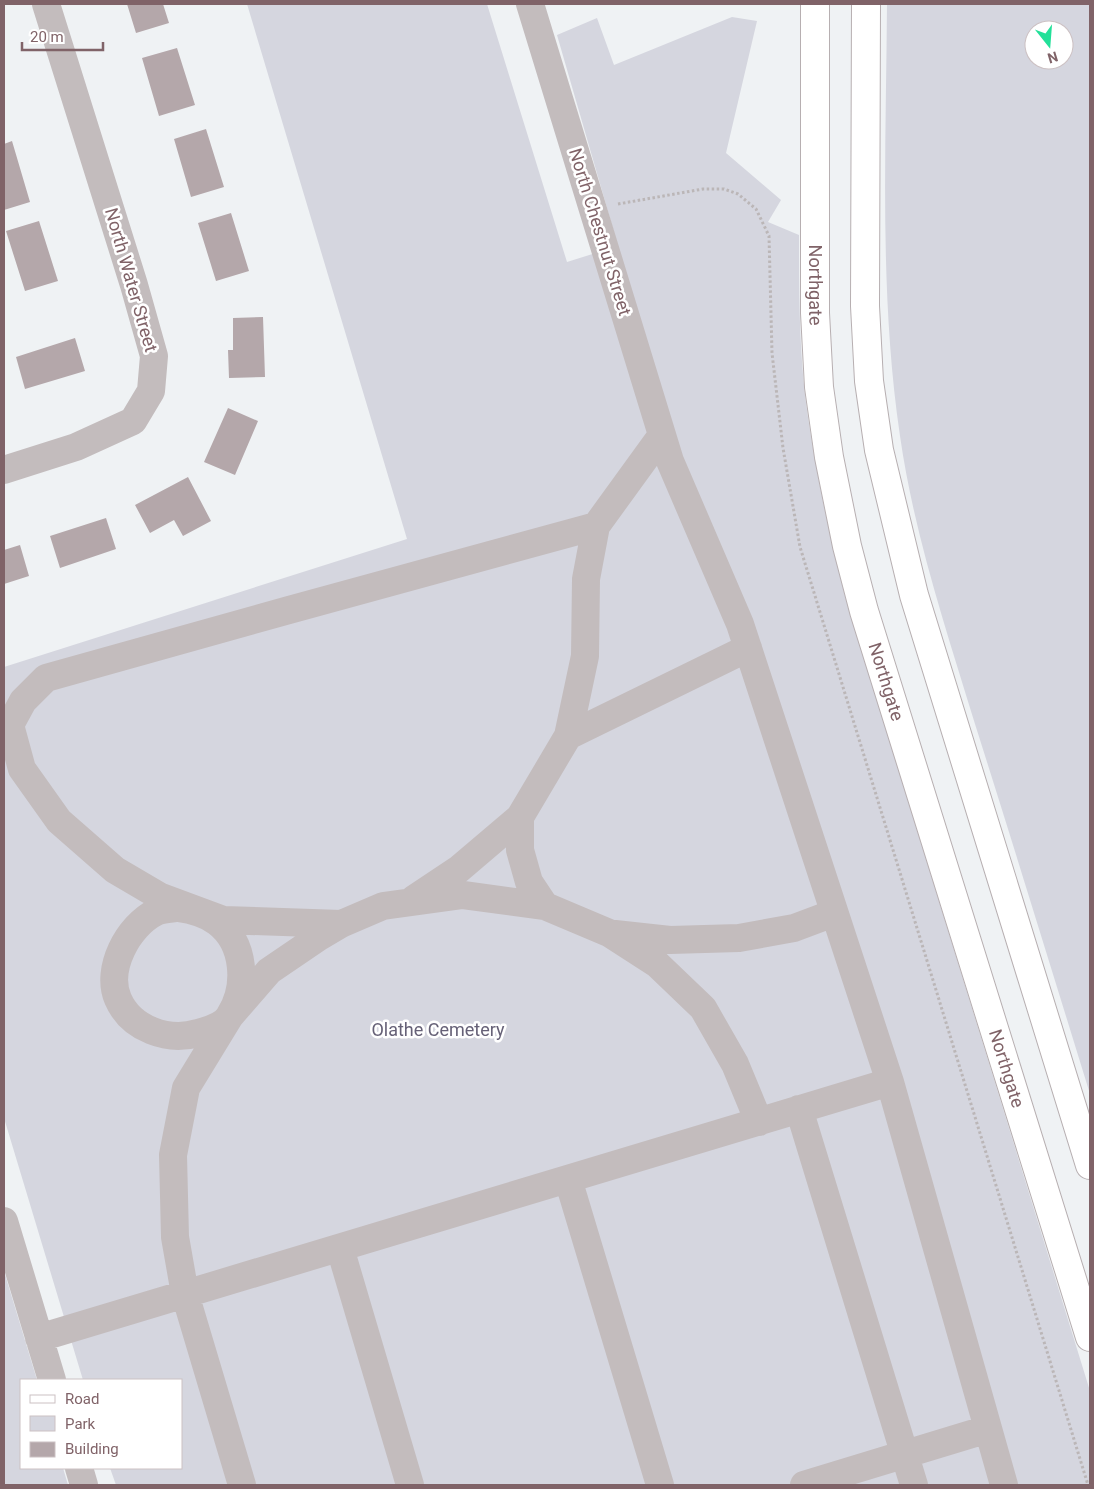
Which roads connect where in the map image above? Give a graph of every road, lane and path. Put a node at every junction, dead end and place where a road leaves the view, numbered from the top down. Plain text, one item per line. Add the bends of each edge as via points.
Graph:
1 (46, 4) edge
2 (530, 4) edge
3 (815, 4) edge
4 (866, 4) edge
5 (593, 208) junction
6 (662, 435) junction
7 (4, 470) edge
8 (596, 526) junction
9 (748, 648) junction
10 (568, 736) junction
11 (520, 817) junction
12 (410, 902) junction
13 (545, 906) junction
14 (199, 912) junction
15 (834, 913) junction
16 (341, 924) junction
17 (610, 933) junction
18 (230, 1016) junction
19 (890, 1082) junction
20 (799, 1109) junction
21 (758, 1122) junction
22 (1090, 1165) edge
23 (568, 1179) junction
24 (4, 1221) edge
25 (340, 1248) junction
26 (185, 1294) junction
27 (1090, 1337) edge
28 (39, 1338) junction
29 (52, 1379) edge
30 (988, 1430) junction
31 (905, 1455) junction
32 (79, 1469) edge
33 (84, 1485) edge
34 (242, 1485) edge
35 (410, 1485) edge
36 (660, 1485) edge
37 (804, 1485) edge
38 (914, 1485) edge
39 (1004, 1485) edge
40 (1088, 1485) edge

1 - 7 street, North Water Street via 154,356 151,391 133,421 76,448
2 - 5 street, North Chestnut Street
3 - 27 main road, Northgate via 814,313 819,387 829,457 867,620
4 - 22 main road via 866,306 870,381 879,450 914,595
5 - 6 street, North Chestnut Street
5 - 40 path via 703,189 724,189 738,194 756,209 769,236 772,353 783,448 800,547
6 - 8 street
6 - 9 street, North Chestnut Street
8 - 10 street via 586,579 585,656
8 - 14 street via 46,678 23,701 10,725 22,769 59,821 115,870 161,897
9 - 10 street
9 - 15 street, North Chestnut Street
10 - 11 street
11 - 12 street via 459,869
11 - 13 street via 520,850 529,882
12 - 13 street via 463,895
12 - 16 street via 383,906
13 - 17 street
14 - 16 street via 223,920
14 - 18 street via 217,922 232,937 240,956 242,977
14 - 18 street via 178,908 157,912 139,924 117,960 115,983 118,999 130,1017 148,1030 168,1036 190,1036 211,1029
15 - 17 street via 794,928 739,938 670,940
15 - 19 street, North Chestnut Street
16 - 18 street via 269,972
17 - 21 street via 657,964 703,1008 735,1064
18 - 26 street via 186,1088 173,1155 176,1237
19 - 20 street
19 - 30 street, North Chestnut Street
20 - 21 street
20 - 31 street
21 - 23 street
23 - 25 street
23 - 36 street
24 - 28 street
25 - 26 street
25 - 35 street
26 - 28 street
26 - 34 street
28 - 29 street
30 - 31 street
30 - 39 street, North Chestnut Street
31 - 37 street
31 - 38 street
32 - 33 street

